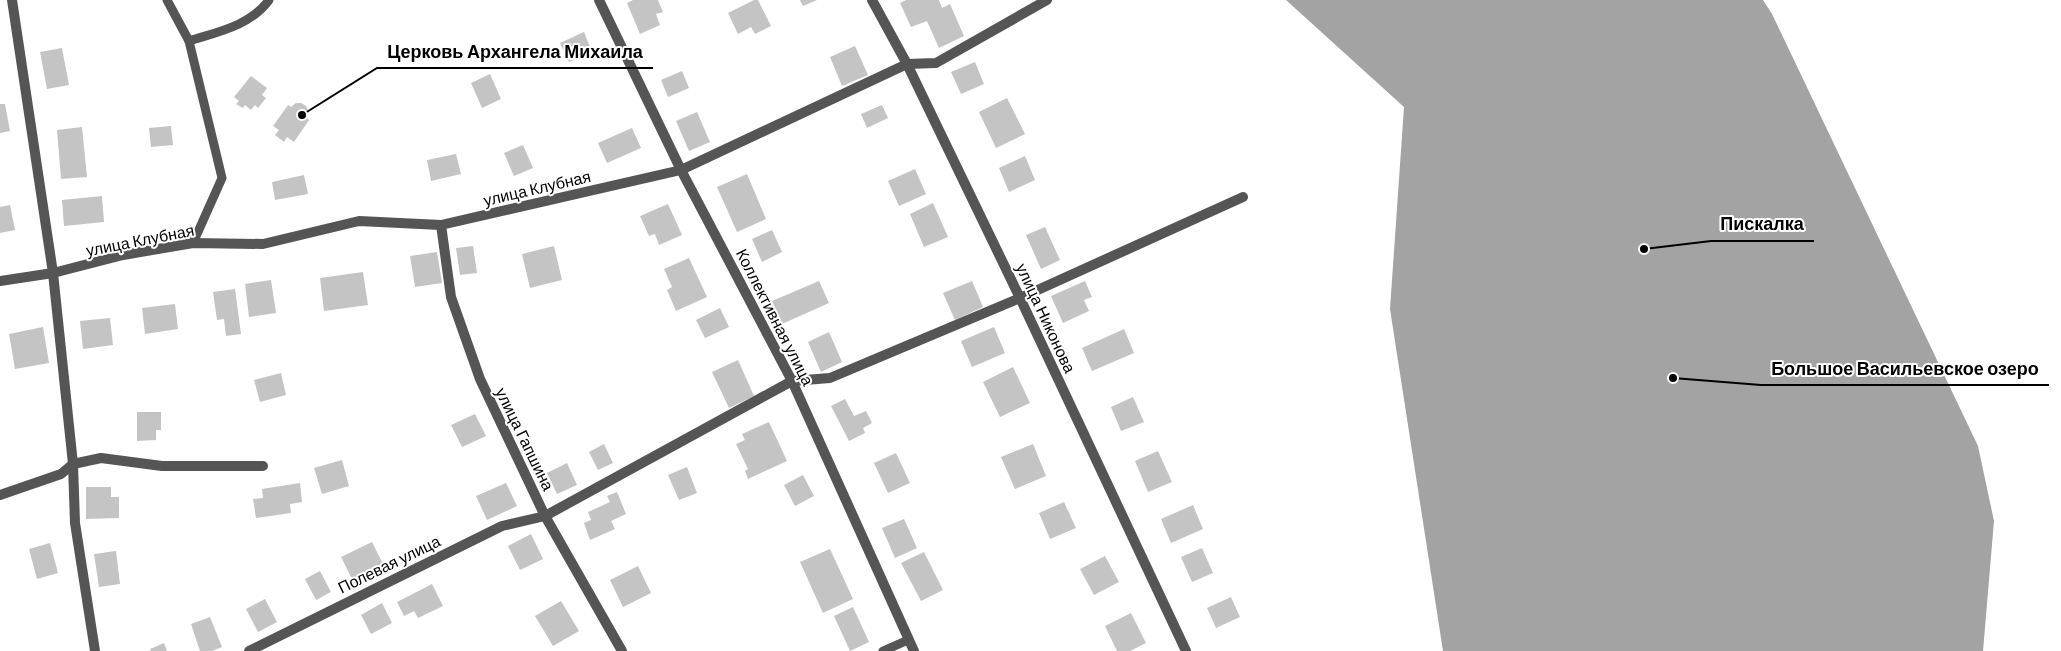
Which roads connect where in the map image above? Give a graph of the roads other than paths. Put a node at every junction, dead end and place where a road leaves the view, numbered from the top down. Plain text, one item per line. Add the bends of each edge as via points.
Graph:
1 (12, 0) edge
2 (167, 0) edge
3 (269, 0) edge
4 (599, 0) edge
5 (872, 0) edge
6 (1047, 0) edge
7 (188, 41) junction
8 (906, 64) junction
9 (681, 170) junction
10 (1243, 196) dead end
11 (441, 225) junction
12 (193, 243) junction
13 (53, 273) junction
14 (0, 281) edge
15 (1020, 298) junction
16 (792, 381) junction
17 (73, 464) junction
18 (263, 466) dead end
19 (0, 495) edge
20 (545, 516) junction
21 (908, 640) junction
22 (95, 651) edge
23 (249, 651) edge
24 (622, 651) edge
25 (883, 651) edge
26 (914, 651) edge
27 (1186, 651) edge

1 - 13 street
2 - 7 lane
3 - 7 lane via 261,11 241,24
4 - 9 street, Коллективная улица
5 - 8 street, улица Никонова
6 - 8 street, улица Клубная via 936,63
7 - 12 lane via 222,178
8 - 9 street, улица Клубная
8 - 15 street, улица Никонова
9 - 11 street, улица Клубная
9 - 16 street, Коллективная улица
10 - 15 street
11 - 12 street, улица Клубная via 359,221 263,244
11 - 20 street, улица Гапшина via 451,297 480,379
12 - 13 street, улица Клубная via 123,255
13 - 14 street, улица Клубная
13 - 17 street
15 - 16 street via 830,378
15 - 27 street, улица Никонова
16 - 20 street, Полевая улица
16 - 21 street, Коллективная улица
17 - 18 street via 101,458 162,466
17 - 19 street via 61,474
17 - 22 street via 75,523
20 - 23 street, Полевая улица via 502,526
20 - 24 street, улица Гапшина
21 - 25 lane
21 - 26 street, Коллективная улица

